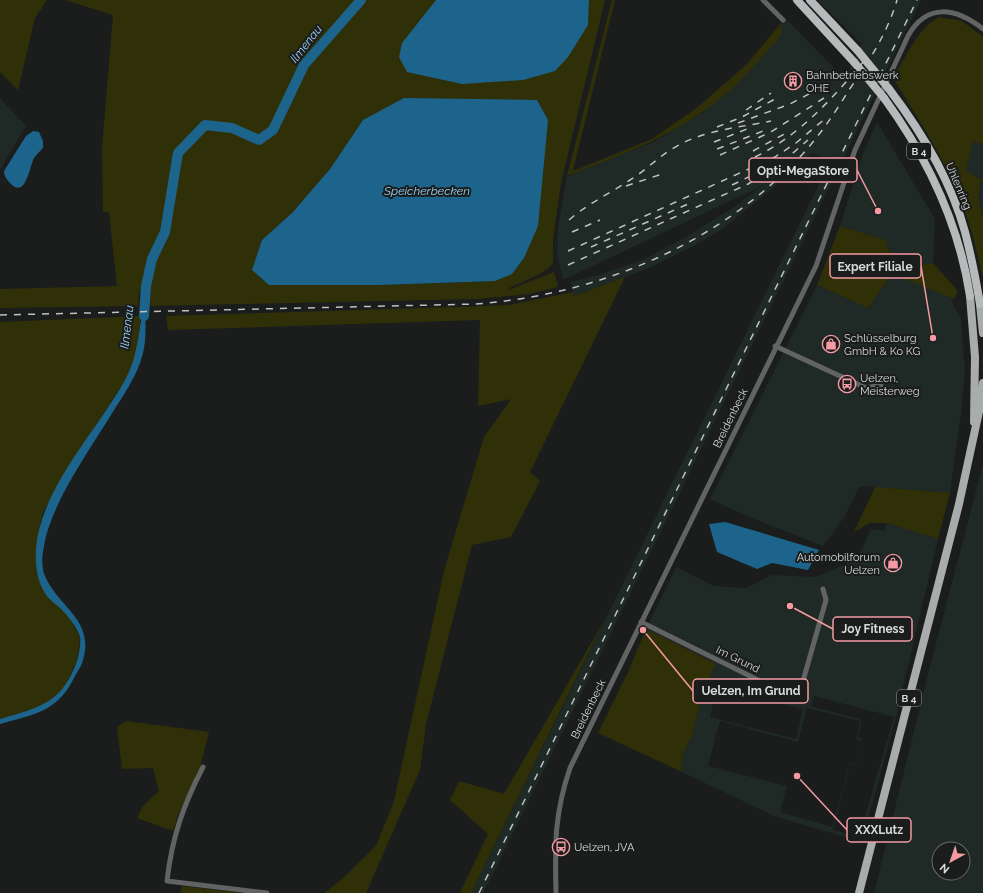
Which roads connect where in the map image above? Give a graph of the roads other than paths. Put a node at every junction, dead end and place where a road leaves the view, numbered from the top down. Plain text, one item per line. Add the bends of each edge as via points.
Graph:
1 (763, 0) edge
2 (796, 0) edge
3 (810, 0) edge
4 (783, 20) dead end
5 (983, 29) edge
6 (965, 232) junction
7 (983, 285) edge
8 (970, 296) junction
9 (982, 304) edge
10 (972, 316) junction
11 (983, 333) edge
12 (775, 346) junction
13 (983, 383) edge
14 (881, 385) dead end
15 (974, 430) junction
16 (823, 589) dead end
17 (642, 622) junction
18 (203, 767) dead end
19 (267, 893) edge
20 (556, 893) edge
21 (859, 893) edge

1 - 4 street
2 - 8 highway, Uhlenring / B 4, bridge via 884,98 919,152 940,195 958,244
3 - 6 highway, Uhlenring / B 4, bridge via 858,51 910,118 935,160
5 - 12 street, Breidenbeck via 959,13 947,11 934,12 923,18 911,30 858,141 816,266
6 - 7 highway via 978,278
6 - 9 highway, Uhlenring / B 4
8 - 9 main road
8 - 10 main road, B 4
9 - 10 main road
9 - 11 main road, B 4
10 - 15 main road, B 4 via 975,357
12 - 14 street via 866,388
12 - 17 street, Breidenbeck
13 - 15 main road, B 4
15 - 21 main road, B 4 via 959,504
16 - 17 street, Im Grund via 826,600 803,681 797,689 789,692 776,689
17 - 20 street, Breidenbeck via 570,768 556,822
18 - 19 street via 180,815 167,881

